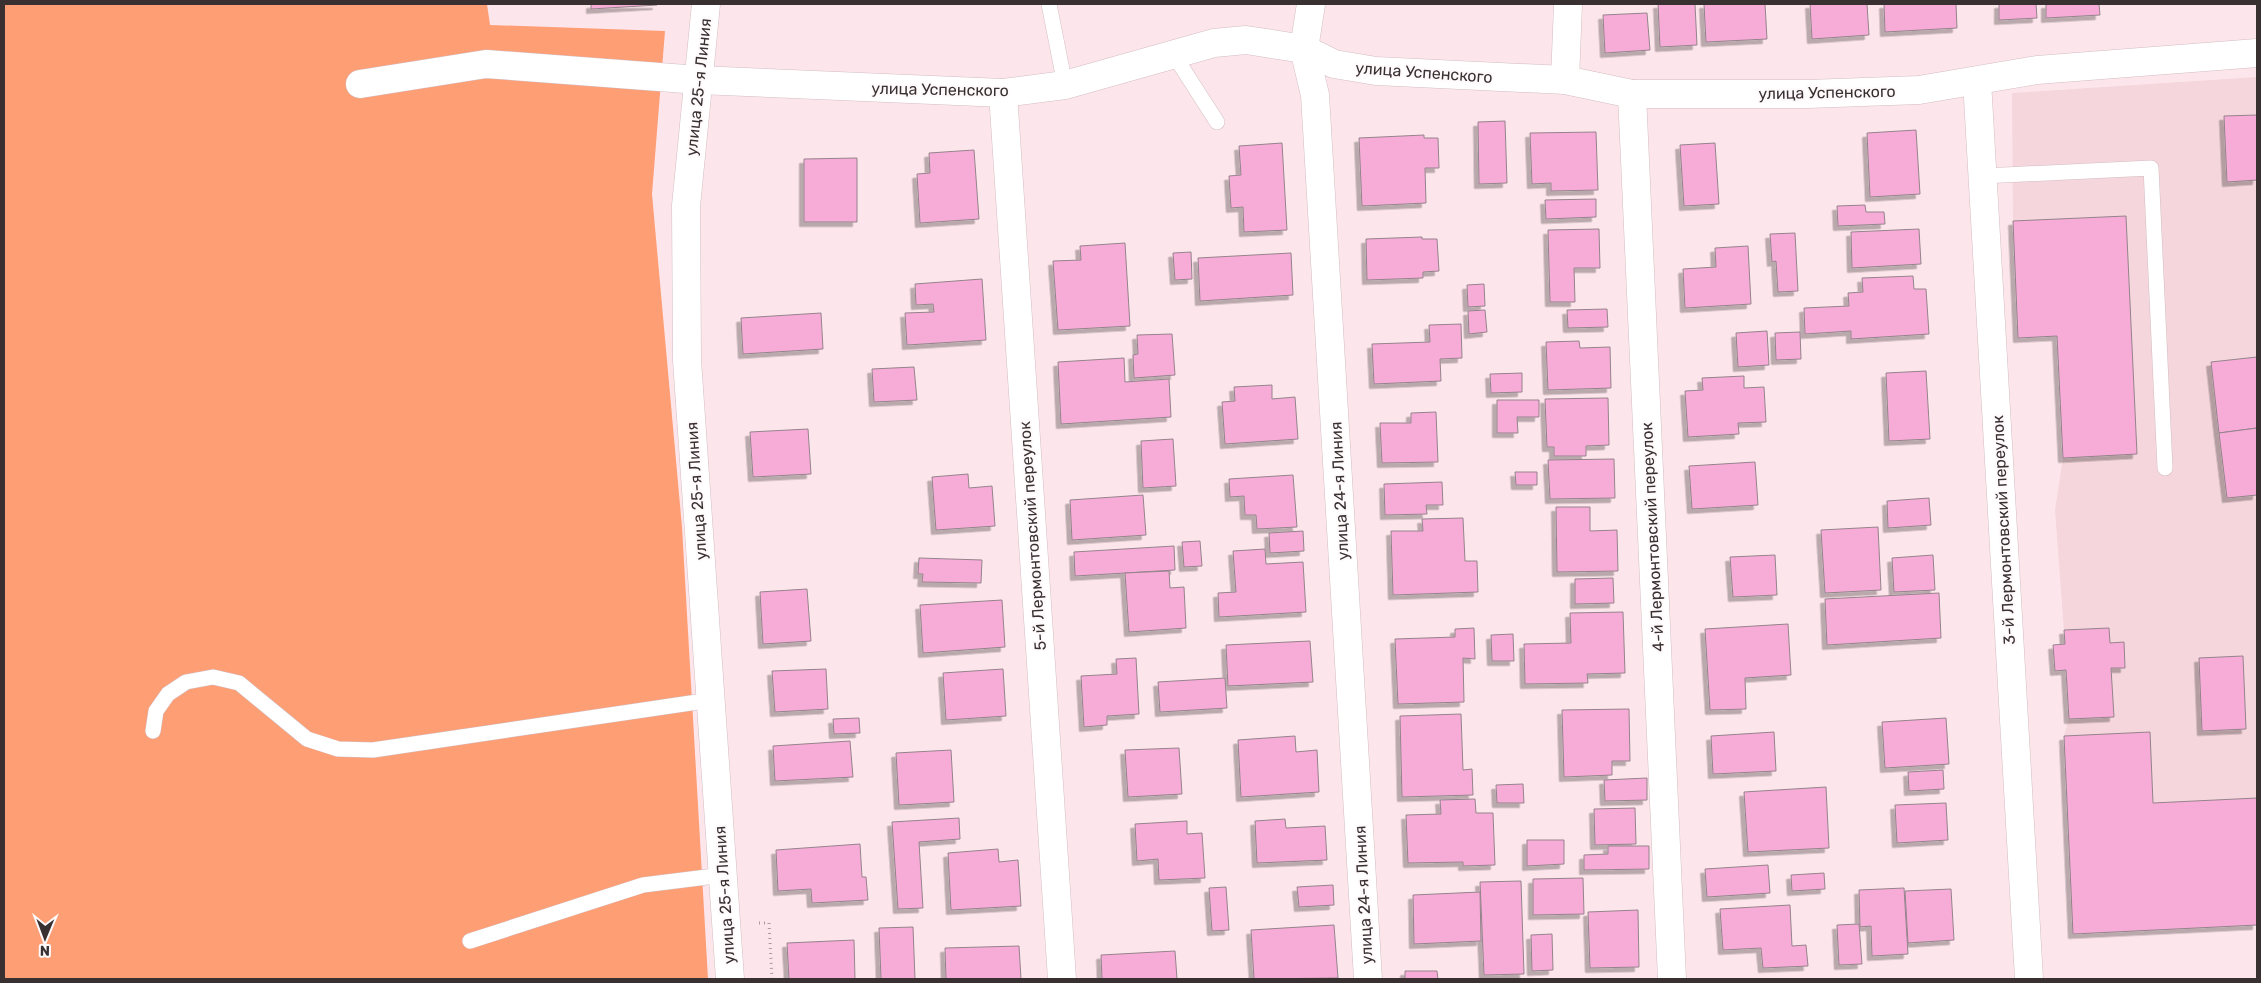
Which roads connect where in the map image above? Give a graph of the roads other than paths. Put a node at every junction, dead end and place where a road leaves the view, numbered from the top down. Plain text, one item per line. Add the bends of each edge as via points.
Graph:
1 (706, 4) edge
2 (1049, 4) edge
3 (1311, 4) edge
4 (1568, 4) edge
5 (1304, 49) junction
6 (2257, 53) edge
7 (1174, 55) junction
8 (699, 80) junction
9 (1564, 80) junction
10 (1977, 81) junction
11 (360, 84) dead end
12 (1065, 85) junction
13 (1002, 93) junction
14 (1632, 94) junction
15 (1217, 122) dead end
16 (1983, 176) junction
17 (2165, 468) dead end
18 (710, 700) junction
19 (153, 731) dead end
20 (723, 875) junction
21 (470, 941) dead end
22 (730, 979) edge
23 (1062, 979) edge
24 (1368, 979) edge
25 (1672, 979) edge
26 (2029, 979) edge

1 - 8 street, улица 25-я Линия
2 - 12 lane
3 - 5 street, улица 24-я Линия
4 - 9 street
5 - 7 street, улица Успенского via 1246,40 1214,44
5 - 9 street, улица Успенского via 1334,64 1376,71
5 - 24 street, улица 24-я Линия via 1315,96
6 - 10 street, улица Успенского via 2037,70
7 - 12 street, улица Успенского
7 - 15 lane
8 - 11 street, улица Успенского via 486,64
8 - 13 street, улица Успенского
8 - 18 street, улица 25-я Линия via 686,206 687,360
9 - 14 street, улица Успенского
10 - 14 street, улица Успенского via 1910,91
10 - 16 street, 3-й Лермонтовский переулок
12 - 13 street, улица Успенского
13 - 23 street, 5-й Лермонтовский переулок
14 - 25 street, 4-й Лермонтовский переулок
16 - 17 lane via 2151,168
16 - 26 street, 3-й Лермонтовский переулок
18 - 19 lane via 373,750 338,749 307,739 239,683 213,677 186,682 168,694 156,711
18 - 20 street, улица 25-я Линия
20 - 21 lane via 643,885
20 - 22 street, улица 25-я Линия

